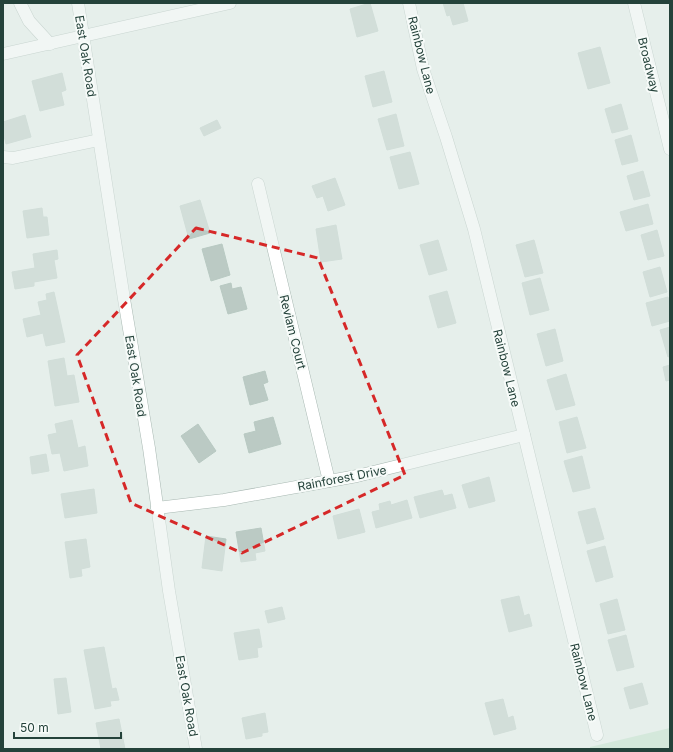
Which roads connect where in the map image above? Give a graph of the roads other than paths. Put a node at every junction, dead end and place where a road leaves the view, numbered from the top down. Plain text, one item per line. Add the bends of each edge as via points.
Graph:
1 (20, 3) edge
2 (78, 3) edge
3 (230, 3) edge
4 (409, 3) edge
5 (634, 3) edge
6 (83, 36) junction
7 (50, 44) junction
8 (3, 54) edge
9 (99, 140) junction
10 (670, 149) edge
11 (3, 157) edge
12 (258, 184) dead end
13 (524, 435) junction
14 (329, 481) junction
15 (157, 508) junction
16 (597, 735) dead end
17 (196, 749) edge

1 - 7 street via 29,21
2 - 6 street, East Oak Road
3 - 6 street
4 - 13 street, Rainbow Lane via 423,69 474,229
5 - 10 street, Broadway
6 - 7 street
6 - 9 street, East Oak Road
7 - 8 street
9 - 11 street via 13,158
9 - 15 street, East Oak Road
12 - 14 street, Reviam Court
13 - 14 street, Rainforest Drive
13 - 16 street, Rainbow Lane
14 - 15 street, Rainforest Drive via 224,500
15 - 17 street, East Oak Road

